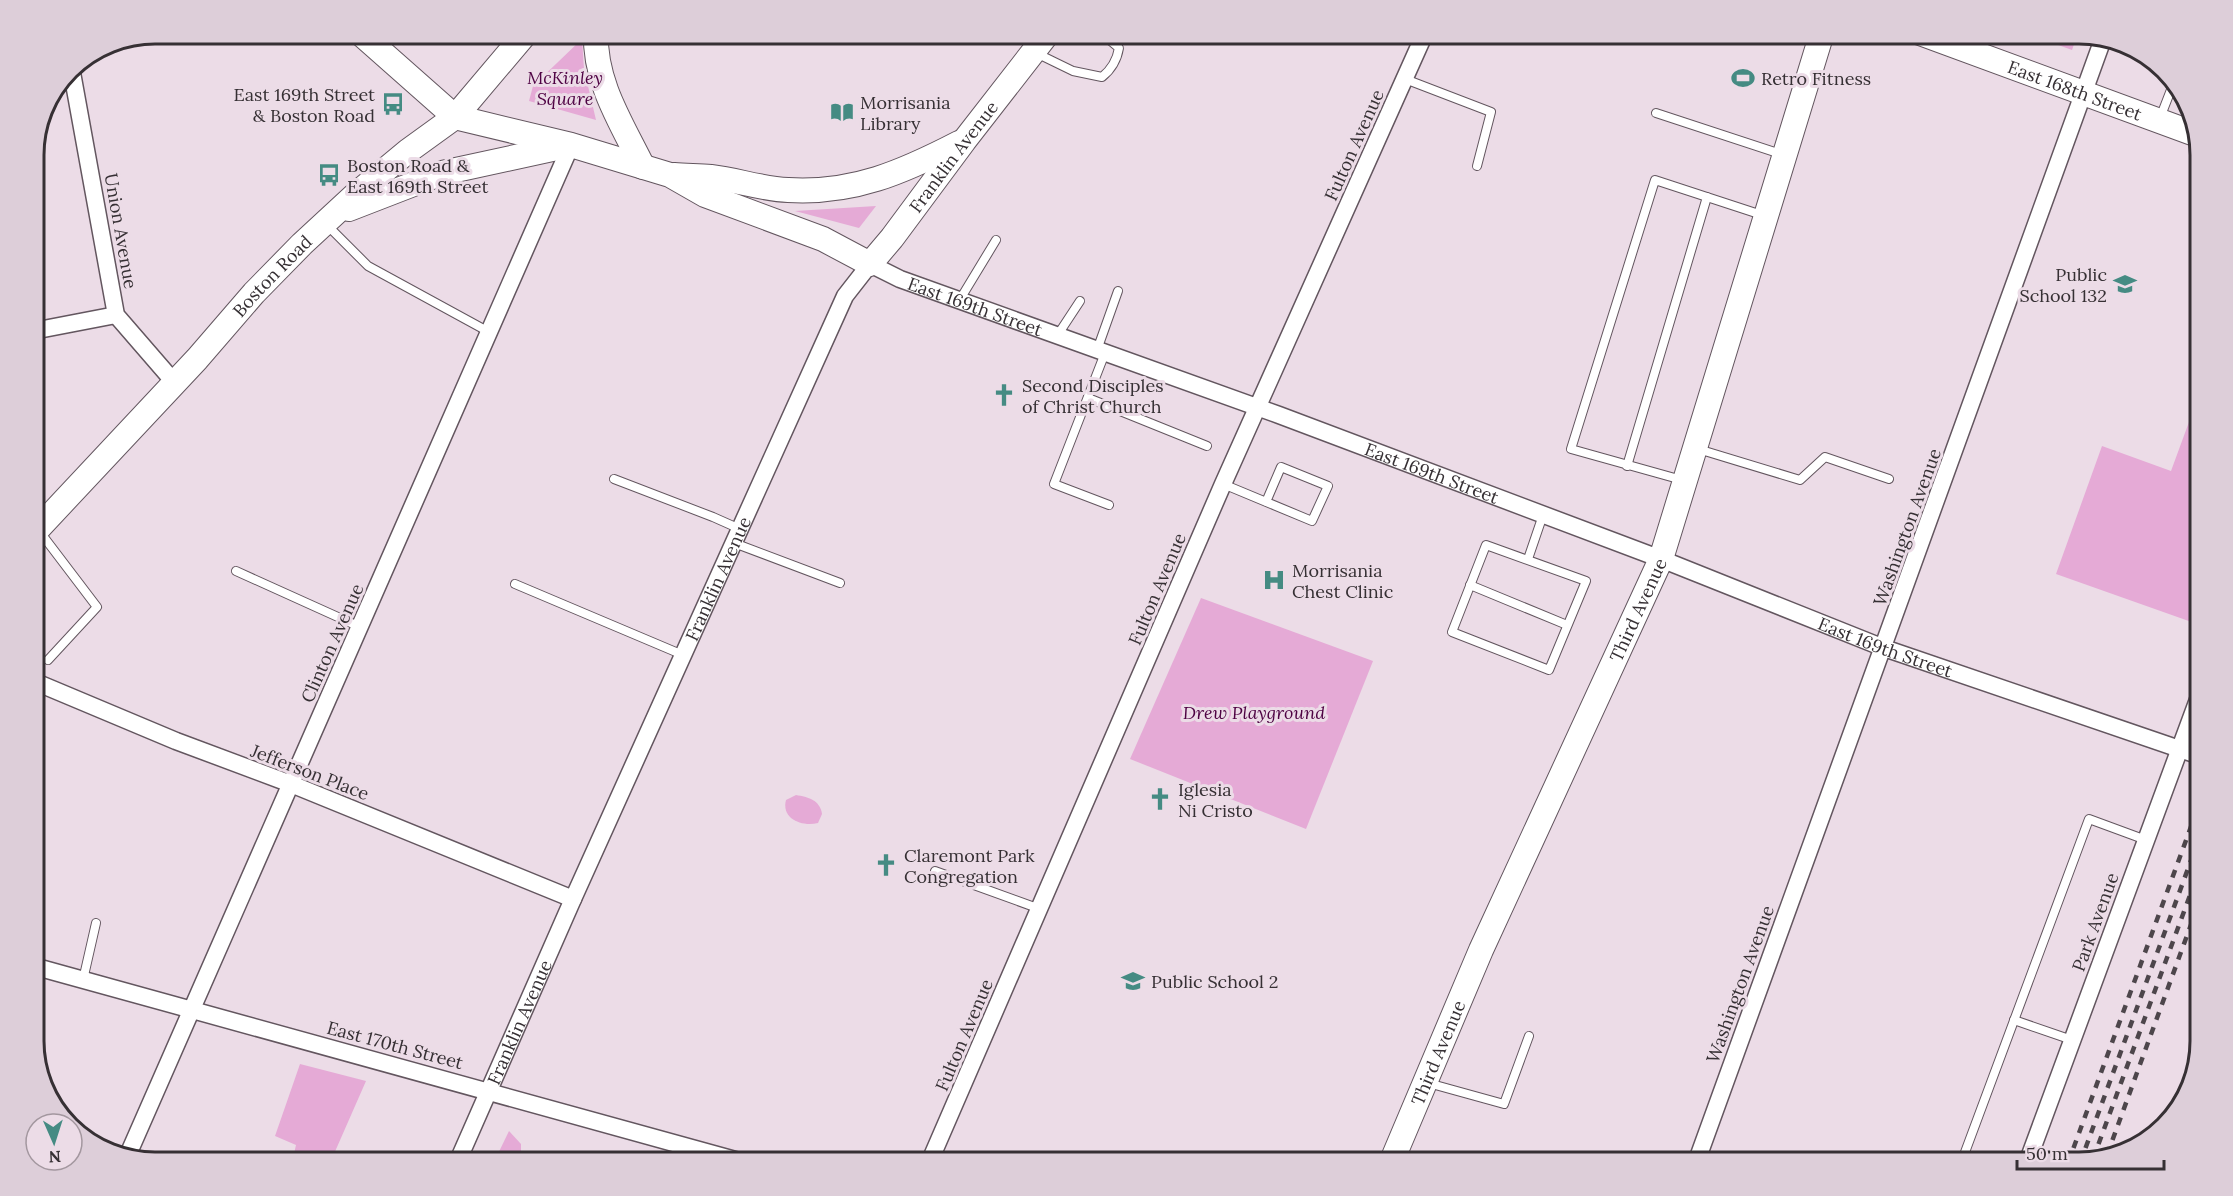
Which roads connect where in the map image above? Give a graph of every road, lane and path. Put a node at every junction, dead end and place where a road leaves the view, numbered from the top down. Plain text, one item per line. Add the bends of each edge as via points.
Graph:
1 (372, 44) edge
2 (517, 44) edge
3 (596, 44) edge
4 (1038, 44) edge
5 (1042, 44) edge
6 (1114, 44) edge
7 (1420, 44) edge
8 (1819, 44) edge
9 (1950, 44) edge
10 (2101, 46) edge
11 (73, 79) edge
12 (1405, 79) junction
13 (2170, 92) edge
14 (2084, 93) junction
15 (1656, 113) dead end
16 (455, 117) junction
17 (2159, 121) junction
18 (2187, 131) edge
19 (964, 141) junction
20 (571, 145) junction
21 (1784, 155) junction
22 (1477, 166) dead end
23 (643, 167) junction
24 (670, 175) junction
25 (1707, 197) junction
26 (1766, 216) junction
27 (328, 220) junction
28 (996, 240) dead end
29 (870, 264) junction
30 (1118, 291) dead end
31 (959, 301) junction
32 (1080, 301) dead end
33 (116, 315) junction
34 (44, 329) edge
35 (489, 332) junction
36 (1057, 336) junction
37 (1101, 351) junction
38 (174, 382) junction
39 (1088, 398) junction
40 (1258, 407) junction
41 (1207, 446) dead end
42 (1695, 448) junction
43 (1627, 466) junction
44 (614, 479) dead end
45 (1889, 479) dead end
46 (1685, 481) junction
47 (1223, 484) junction
48 (1266, 502) junction
49 (1109, 505) dead end
50 (1543, 515) junction
51 (44, 522) edge
52 (737, 536) junction
53 (44, 541) edge
54 (1528, 559) junction
55 (1661, 559) junction
56 (236, 571) dead end
57 (840, 583) dead end
58 (515, 584) dead end
59 (1470, 585) junction
60 (1567, 625) junction
61 (360, 627) junction
62 (1884, 648) junction
63 (684, 655) junction
64 (48, 660) dead end
65 (44, 686) edge
66 (2190, 722) edge
67 (2179, 750) junction
68 (2190, 753) edge
69 (291, 784) junction
70 (2146, 840) junction
71 (935, 872) dead end
72 (573, 899) junction
73 (1040, 909) junction
74 (96, 923) dead end
75 (44, 969) edge
76 (83, 980) junction
77 (192, 1009) junction
78 (2014, 1020) junction
79 (1529, 1036) dead end
80 (2073, 1040) junction
81 (1425, 1082) junction
82 (489, 1091) junction
83 (130, 1149) edge
84 (461, 1153) edge
85 (709, 1153) edge
86 (933, 1153) edge
87 (1395, 1153) edge
88 (1700, 1153) edge
89 (1965, 1153) edge
90 (2031, 1153) edge

1 - 16 main road, East 169th Street
2 - 16 main road, Boston Road
3 - 23 main road via 599,72
4 - 19 main road, Franklin Avenue
5 - 6 lane via 1073,71 1102,77 1117,57 1119,48
7 - 12 street, Fulton Avenue
8 - 21 main road, Third Avenue
9 - 14 main road, East 168th Street
10 - 14 street, Washington Avenue
11 - 33 street, Union Avenue
12 - 22 lane via 1491,112
12 - 40 street, Fulton Avenue
13 - 17 lane
14 - 17 main road, East 168th Street
14 - 62 street, Washington Avenue
15 - 21 lane
16 - 20 main road, East 169th Street
16 - 27 main road, Boston Road via 408,151
17 - 18 main road, East 168th Street
19 - 24 main road, East 169th Street via 882,179 849,187 789,190 711,177
19 - 29 main road, Franklin Avenue
20 - 23 main road, East 169th Street
20 - 27 main road via 442,173
20 - 35 street, Clinton Avenue
21 - 26 main road, Third Avenue
23 - 24 main road, East 169th Street
24 - 29 main road, East 169th Street via 705,195 823,239
25 - 26 lane
25 - 43 lane
25 - 43 lane via 1655,180 1571,449
26 - 42 main road, Third Avenue
27 - 35 lane via 368,266
27 - 38 main road, Boston Road via 254,293
28 - 31 lane
29 - 31 street, East 169th Street
29 - 52 street, Franklin Avenue via 845,296
30 - 37 lane
31 - 36 street, East 169th Street
32 - 36 lane
33 - 34 street
33 - 38 street, Union Avenue
35 - 61 street, Clinton Avenue
36 - 37 street, East 169th Street
37 - 39 lane
37 - 40 street, East 169th Street
38 - 51 main road, Boston Road
39 - 41 lane
39 - 49 lane via 1054,484
40 - 47 street, Fulton Avenue
40 - 50 street, East 169th Street
42 - 45 lane via 1800,480 1825,457
42 - 46 main road, Third Avenue
43 - 46 lane
44 - 52 lane
46 - 55 main road, Third Avenue
47 - 48 lane
47 - 73 street, Fulton Avenue
48 - 48 lane via 1312,521 1328,486 1281,466
50 - 54 lane
50 - 55 street, East 169th Street
52 - 57 lane
52 - 63 street, Franklin Avenue
53 - 64 lane via 97,606
54 - 59 lane via 1485,545
54 - 60 lane via 1586,581
55 - 62 street, East 169th Street
55 - 81 main road, Third Avenue via 1481,950
56 - 61 lane
58 - 63 lane
59 - 60 lane
59 - 60 lane via 1452,632 1549,670
61 - 69 street, Clinton Avenue
62 - 67 street, East 169th Street
62 - 88 street, Washington Avenue
63 - 72 street, Franklin Avenue
65 - 69 street, Jefferson Place
66 - 67 street, Park Avenue
67 - 68 street, East 169th Street
67 - 70 street, Park Avenue
69 - 72 street, Jefferson Place
69 - 77 street, Clinton Avenue
70 - 78 lane via 2089,819
70 - 80 street, Park Avenue
71 - 73 lane
72 - 82 street, Franklin Avenue
73 - 86 street, Fulton Avenue
74 - 76 lane
75 - 76 street, East 170th Street
76 - 77 street, East 170th Street
77 - 82 street, East 170th Street
77 - 83 street, Clinton Avenue
78 - 80 lane
78 - 89 lane
79 - 81 lane via 1504,1104
80 - 90 street, Park Avenue
81 - 87 main road, Third Avenue
82 - 84 street, Franklin Avenue
82 - 85 street, East 170th Street

